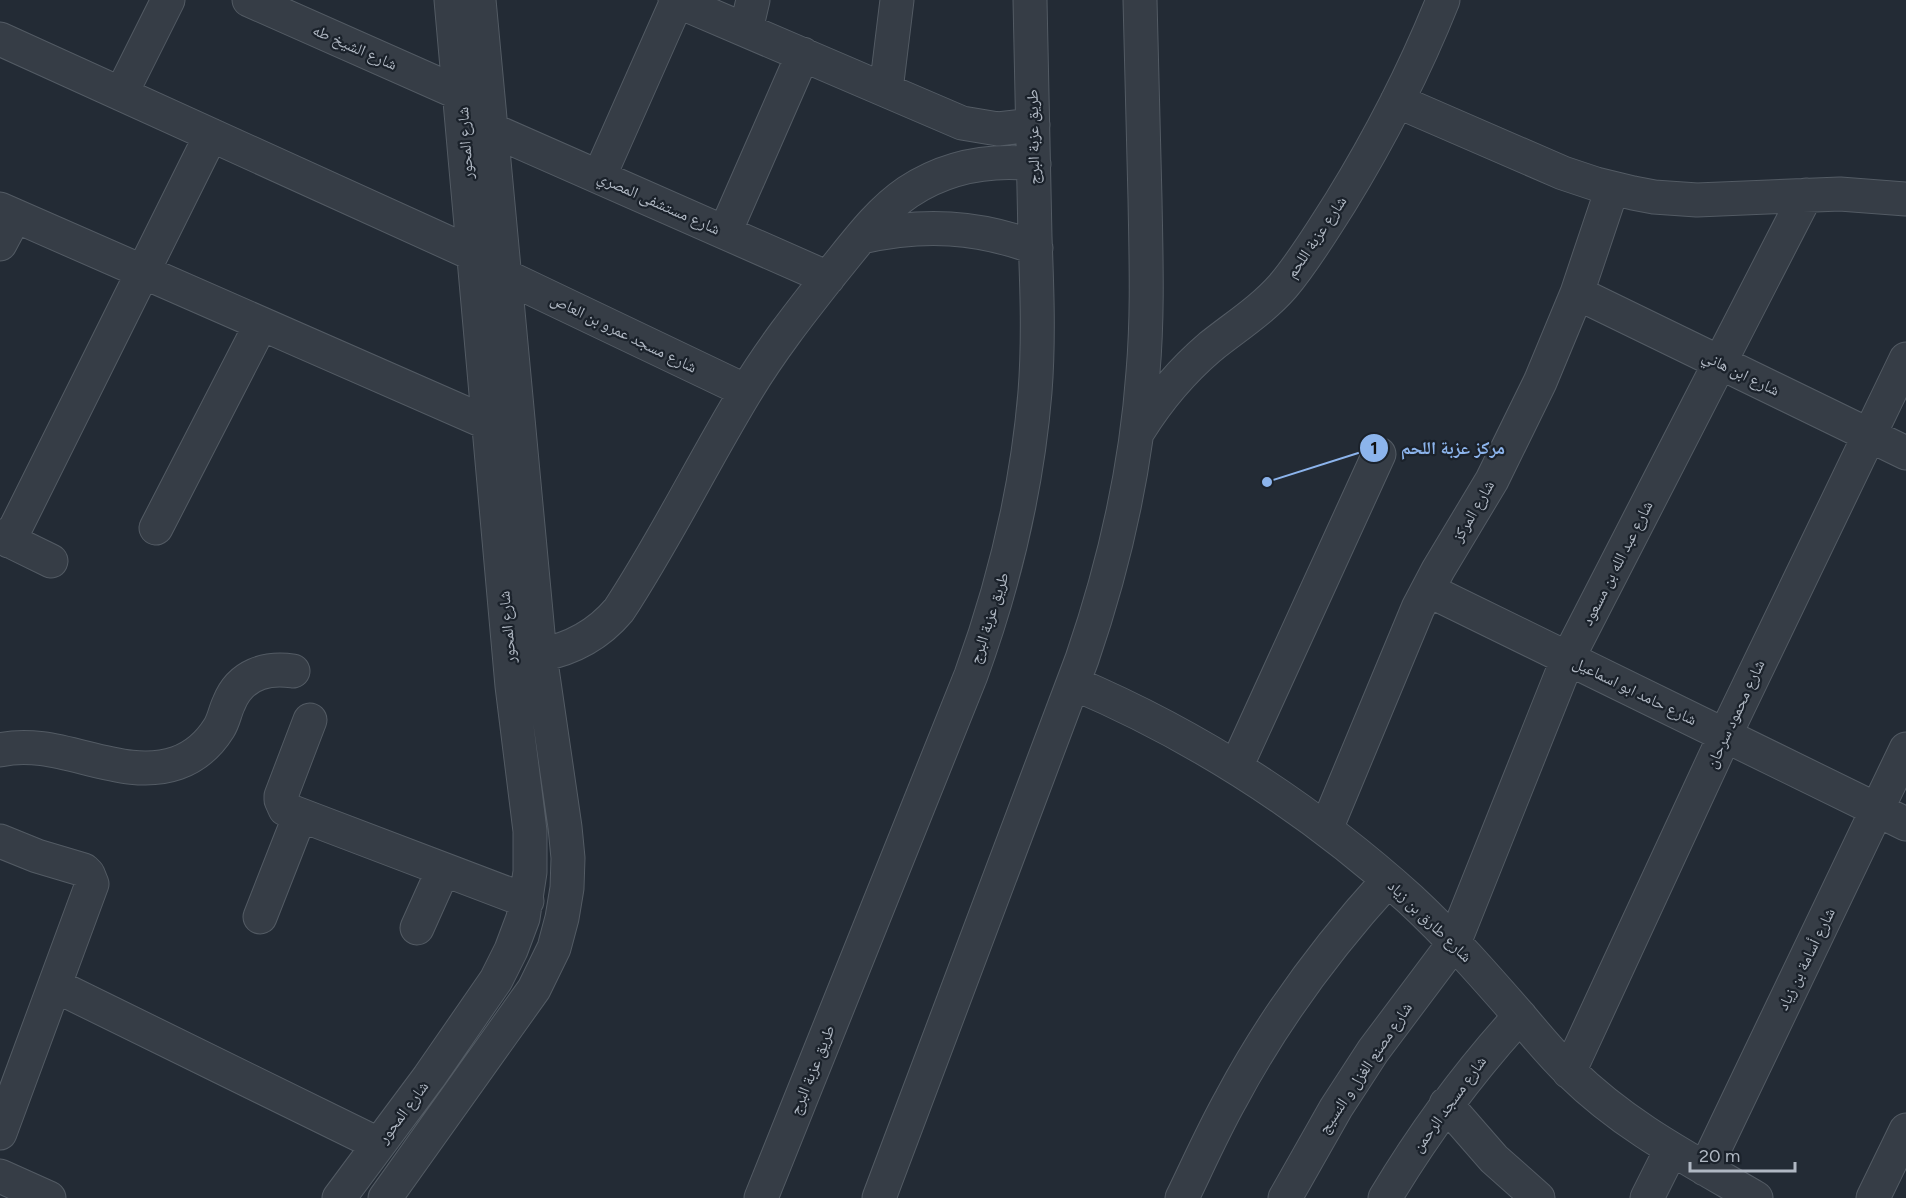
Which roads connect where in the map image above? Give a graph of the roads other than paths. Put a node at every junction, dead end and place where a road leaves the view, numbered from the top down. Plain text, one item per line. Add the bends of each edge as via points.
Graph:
1 (168, 0) edge
2 (249, 0) edge
3 (451, 0) edge
4 (478, 0) edge
5 (897, 0) edge
6 (1030, 0) edge
7 (1140, 0) edge
8 (1443, 0) edge
9 (676, 1) edge
10 (749, 15) edge
11 (0, 39) edge
12 (803, 54) junction
13 (886, 90) junction
14 (122, 94) junction
15 (461, 94) junction
16 (1397, 101) junction
17 (1033, 124) junction
18 (490, 129) junction
19 (211, 135) junction
20 (1034, 164) junction
21 (599, 177) junction
22 (1612, 189) junction
23 (1806, 195) junction
24 (1906, 199) edge
25 (5, 223) edge
26 (725, 232) junction
27 (862, 237) junction
28 (1036, 248) junction
29 (473, 254) junction
30 (143, 272) junction
31 (503, 275) junction
32 (828, 278) junction
33 (1577, 293) junction
34 (261, 324) junction
35 (1906, 359) edge
36 (1720, 363) junction
37 (746, 391) junction
38 (490, 424) junction
39 (1137, 434) junction
40 (1869, 435) junction
41 (1906, 453) edge
42 (1379, 454) dead end
43 (156, 528) dead end
44 (5, 538) edge
45 (51, 561) dead end
46 (1428, 590) junction
47 (540, 655) junction
48 (1568, 658) junction
49 (293, 671) dead end
50 (1073, 683) junction
51 (310, 720) dead end
52 (1725, 735) junction
53 (1906, 749) edge
54 (0, 750) edge
55 (1236, 767) junction
56 (1877, 810) junction
57 (300, 815) junction
58 (1906, 824) edge
59 (1326, 829) junction
60 (0, 841) edge
61 (443, 870) junction
62 (1388, 880) junction
63 (527, 901) junction
64 (260, 917) dead end
65 (417, 928) dead end
66 (1454, 944) junction
67 (56, 987) junction
68 (1520, 1016) junction
69 (1569, 1072) junction
70 (429, 1077) junction
71 (458, 1098) junction
72 (1446, 1104) junction
73 (1906, 1130) edge
74 (0, 1133) edge
75 (378, 1144) junction
76 (1671, 1150) junction
77 (1705, 1169) junction
78 (0, 1176) edge
79 (1191, 1196) edge
80 (43, 1197) edge
81 (339, 1198) edge
82 (385, 1198) edge
83 (761, 1198) edge
84 (879, 1198) edge
85 (1285, 1198) edge
86 (1386, 1198) edge
87 (1538, 1198) edge
88 (1647, 1198) edge
89 (1756, 1198) edge
90 (1873, 1198) edge

1 - 14 street
2 - 15 street, شارع الشيخ طه
3 - 15 street, شارع المحور
4 - 18 street, شارع المحور
5 - 13 street
6 - 17 street, طريق عزبة البرج
7 - 39 street via 1146,309
8 - 16 street, شارع عزبة اللحم
9 - 10 street
9 - 21 street
10 - 12 street
11 - 14 street
12 - 13 street
12 - 26 street
13 - 17 street via 974,126 998,129
14 - 19 street
15 - 29 street, شارع المحور
16 - 22 street via 1563,173
16 - 39 street, شارع عزبة اللحم via 1335,210 1284,285 1258,312 1184,372 1158,401
17 - 20 street, طريق عزبة البرج
18 - 21 street, شارع مستشفى المصري
18 - 31 street, شارع المحور
19 - 29 street
19 - 30 street
20 - 27 street via 985,163 938,176 896,201
20 - 28 street, طريق عزبة البرج
21 - 26 street, شارع مستشفى المصري
22 - 23 street via 1697,200
22 - 33 street, شارع المركز
23 - 24 street
23 - 36 street, شارع عبد الله بن مسعود
25 - 30 street
26 - 32 street, شارع مستشفى المصري
27 - 28 street via 910,228 958,228
27 - 32 street
28 - 83 street, طريق عزبة البرج via 1038,321 1032,420 1020,501 994,607 971,675
29 - 38 street, شارع المحور
30 - 34 street
30 - 44 street
31 - 37 street, شارع مسجد عمرو بن العاص
31 - 47 street, شارع المحور
32 - 37 street
33 - 36 street, شارع ابن هاني
33 - 46 street, شارع المركز via 1510,446
34 - 38 street
34 - 43 street
35 - 40 street, شارع محمود سرحان
36 - 40 street, شارع ابن هاني
36 - 48 street, شارع عبد الله بن مسعود
37 - 47 street via 619,610 584,641 563,651
38 - 63 street, شارع المحور via 512,686 530,831
39 - 50 street via 1112,560
40 - 41 street, شارع ابن هاني
40 - 52 street, شارع محمود سرحان
42 - 55 street
44 - 45 street
46 - 48 street, شارع حامد ابو اسماعيل
46 - 59 street, شارع المركز
47 - 71 street, شارع المحور via 566,827 566,904 554,948 534,989
48 - 52 street, شارع حامد ابو اسماعيل
48 - 66 street, شارع عبد الله بن مسعود
49 - 54 street via 267,670 244,682 235,691 210,740 189,758 169,765 134,767 34,748
50 - 55 street, شارع طارق بن زياد via 1140,713
50 - 84 street
51 - 57 street via 281,796 285,809
52 - 56 street, شارع حامد ابو اسماعيل
52 - 69 street, شارع محمود سرحان
53 - 56 street, شارع أسامة بن زياد
55 - 59 street, شارع طارق بن زياد
56 - 58 street, شارع حامد ابو اسماعيل
56 - 77 street, شارع أسامة بن زياد
57 - 61 street
57 - 64 street
59 - 62 street, شارع طارق بن زياد
60 - 67 street via 84,870 91,879 90,895
61 - 63 street
61 - 65 street
62 - 66 street, شارع طارق بن زياد
62 - 79 street via 1332,946 1270,1032 1231,1099
63 - 70 street, شارع المحور via 511,950 496,980
66 - 68 street, شارع طارق بن زياد
66 - 85 street, شارع مصنع الغزل و النسيج via 1373,1051
67 - 74 street
67 - 75 street
68 - 69 street, شارع طارق بن زياد
68 - 72 street, شارع مسجد الرحمن
69 - 76 street, شارع طارق بن زياد via 1620,1115
70 - 71 street
70 - 75 street, شارع المحور
71 - 82 street, شارع المحور
72 - 86 street, شارع مسجد الرحمن
72 - 87 street via 1494,1159
73 - 90 street
75 - 81 street, شارع المحور
76 - 77 street, شارع طارق بن زياد
76 - 88 street
77 - 89 street, شارع طارق بن زياد
78 - 80 street

